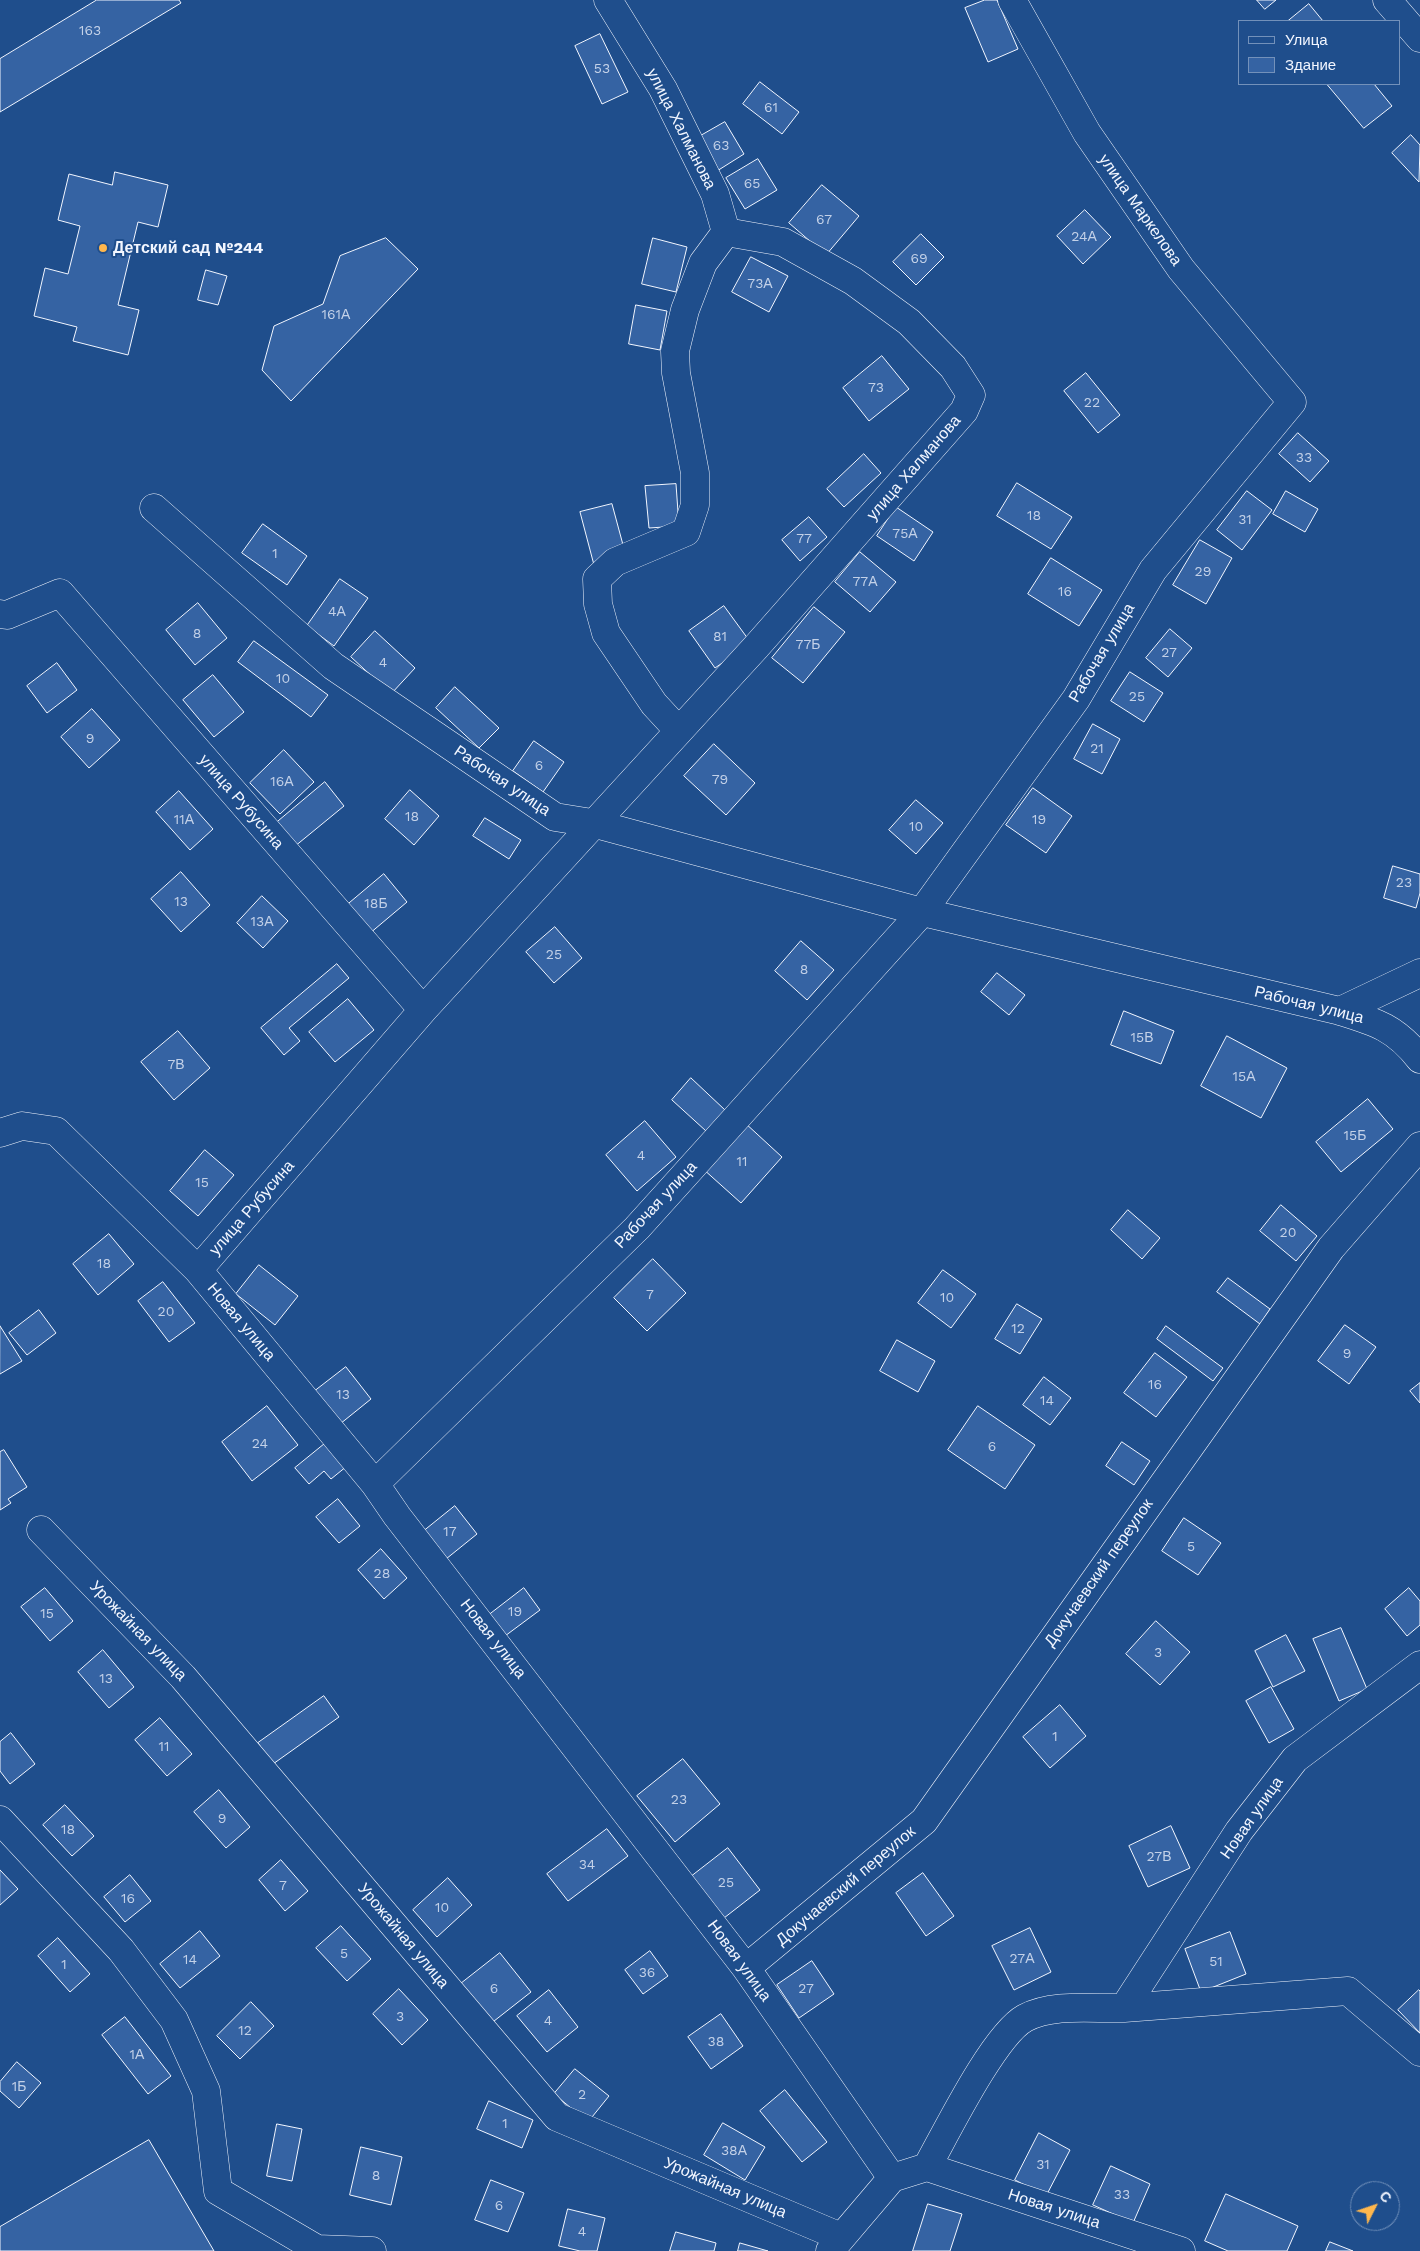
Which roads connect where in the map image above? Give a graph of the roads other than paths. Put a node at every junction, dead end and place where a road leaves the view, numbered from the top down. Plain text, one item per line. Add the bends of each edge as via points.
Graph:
1 (608, 0) edge
2 (1012, 0) edge
3 (1387, 0) edge
4 (1420, 38) edge
5 (726, 232) junction
6 (1292, 402) joint
7 (154, 508) dead end
8 (0, 614) edge
9 (678, 730) junction
10 (592, 823) junction
11 (922, 912) junction
12 (1420, 973) edge
13 (423, 1010) junction
14 (1340, 1011) junction
15 (1420, 1059) edge
16 (0, 1133) edge
17 (1420, 1146) edge
18 (198, 1270) junction
19 (376, 1484) junction
20 (41, 1530) dead end
21 (1420, 1665) edge
22 (0, 1820) edge
23 (746, 1968) junction
24 (1124, 2008) junction
25 (1420, 2052) edge
26 (927, 2167) junction
27 (892, 2178) junction
28 (835, 2244) edge
29 (372, 2251) edge
30 (1181, 2251) edge

1 - 5 street, улица Халманова via 663,89 715,194
2 - 6 street, улица Маркелова via 1087,133 1176,262
3 - 4 street
5 - 9 street via 703,263 685,310 675,351 676,373 695,473 695,505 686,532 615,562 597,579 598,604 606,633 654,704
5 - 9 street, улица Халманова via 783,242 852,281 909,322 954,367 970,395 964,411 756,647
6 - 11 street, Рабочая улица via 1153,570 1076,699
7 - 10 street, Рабочая улица via 333,666 555,817
8 - 13 street, улица Рубусина via 7,615 60,593
9 - 10 street, улица Халманова
10 - 11 street, Рабочая улица
10 - 13 street, улица Рубусина
11 - 14 street, Рабочая улица
11 - 19 street, Рабочая улица via 637,1228
12 - 14 street
13 - 18 street, улица Рубусина
14 - 15 street, Рабочая улица via 1381,1024 1408,1043
16 - 18 street, Новая улица via 22,1126 56,1131
17 - 23 street, Докучаевский переулок via 1331,1248 924,1822
18 - 19 street, Новая улица
19 - 23 street, Новая улица via 403,1524
20 - 28 street, Урожайная улица via 183,1677 557,2117
21 - 24 street, Новая улица via 1295,1759 1239,1831
22 - 29 street via 121,1950 174,2020 206,2091 218,2191 317,2249
23 - 27 street, Новая улица
24 - 25 street via 1348,1990
24 - 26 street via 1057,2009 1025,2018 996,2046
26 - 27 street
26 - 30 street, Новая улица
27 - 28 street

